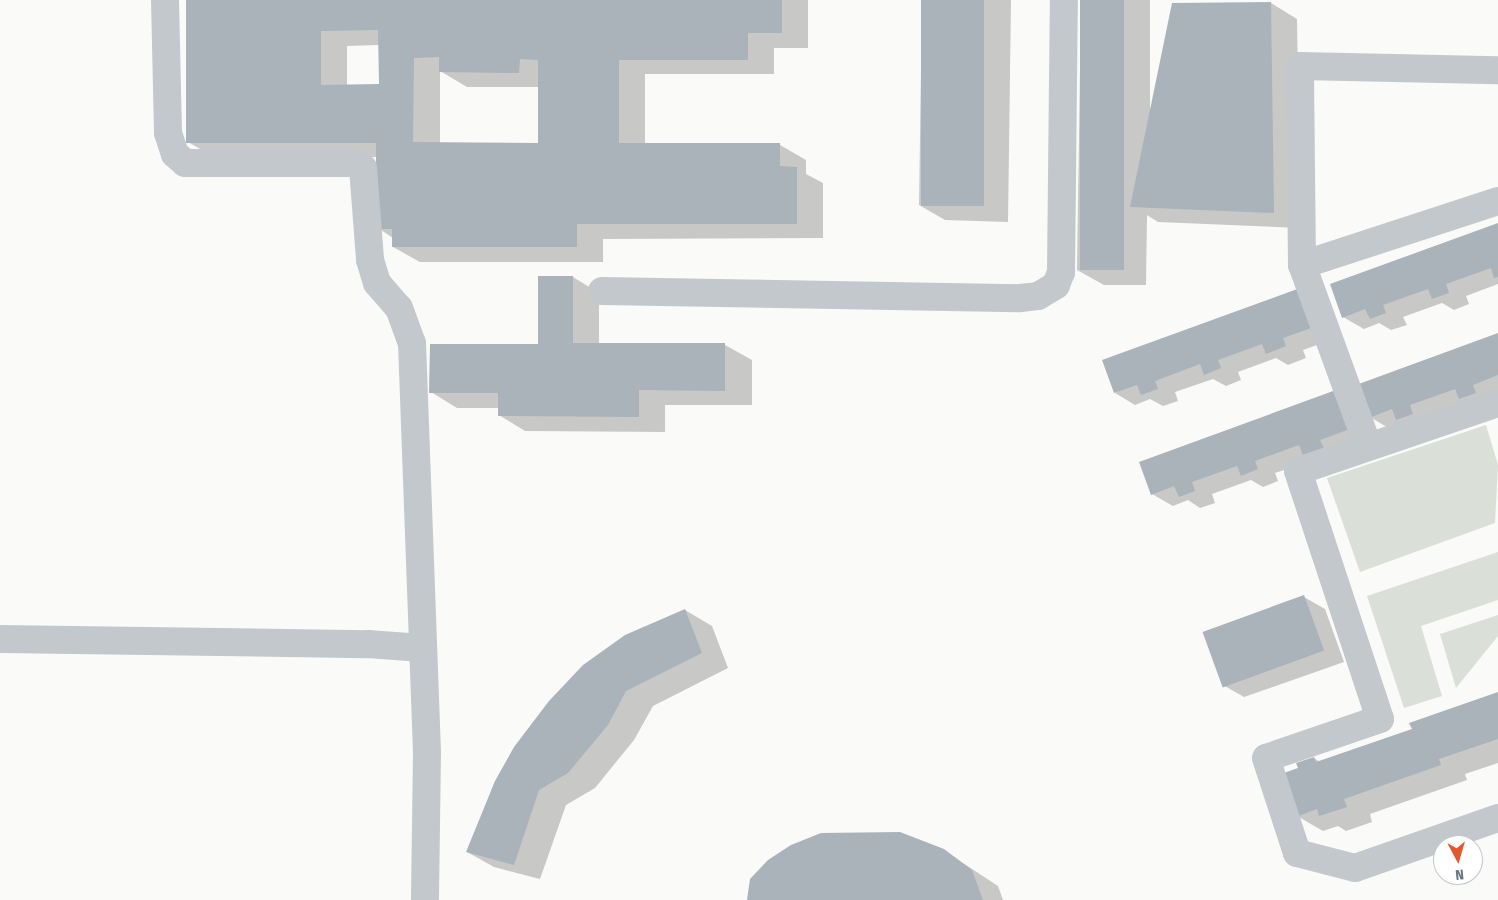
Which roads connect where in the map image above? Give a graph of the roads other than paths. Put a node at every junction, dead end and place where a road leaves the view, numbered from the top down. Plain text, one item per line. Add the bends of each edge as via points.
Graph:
1 (165, 0) edge
2 (1064, 0) edge
3 (1498, 70) edge
4 (1498, 201) edge
5 (1302, 265) junction
6 (602, 292) dead end
7 (1498, 403) edge
8 (1368, 446) junction
9 (0, 639) edge
10 (422, 648) junction
11 (1498, 818) edge
12 (425, 900) edge

1 - 10 lane via 168,133 175,154 185,163 354,163 363,168 370,260 377,283 399,308 412,344
2 - 6 lane via 1061,272 1056,285 1038,296 1020,298
3 - 5 lane via 1300,66
4 - 5 lane
5 - 8 lane
7 - 8 lane
8 - 11 lane via 1298,471 1380,719 1266,758 1297,853 1355,868
9 - 10 lane via 368,644
10 - 12 lane via 427,753

